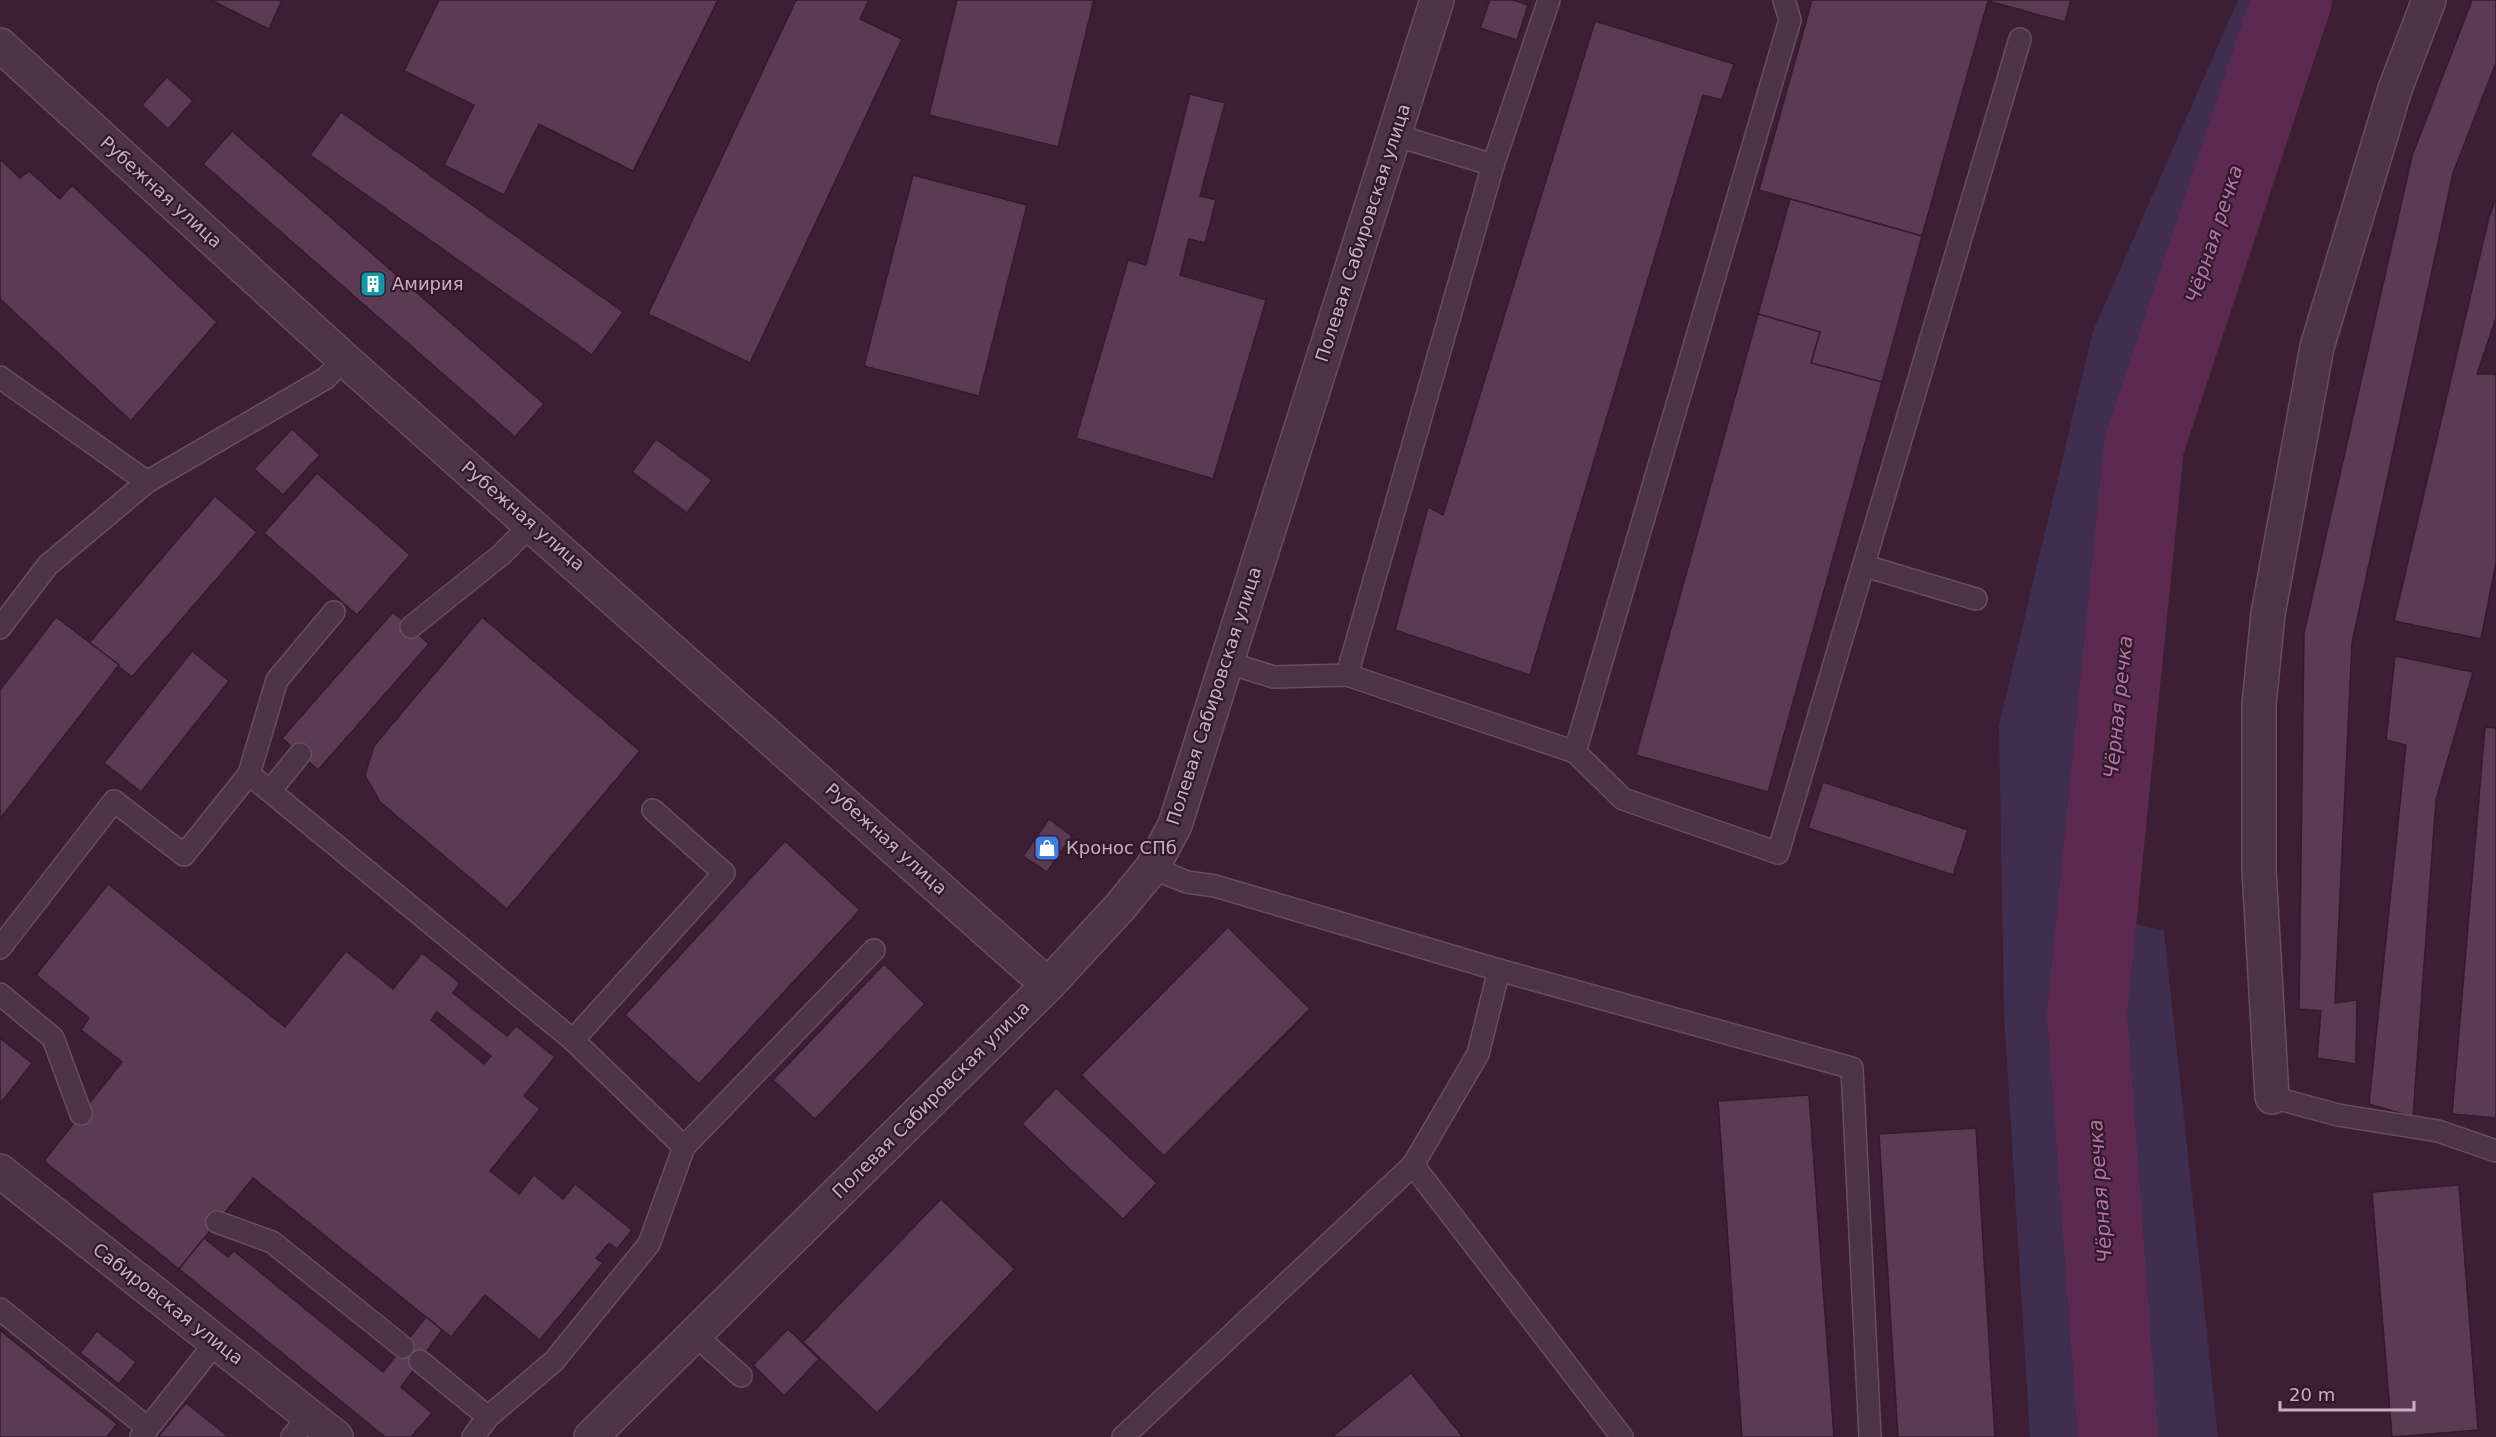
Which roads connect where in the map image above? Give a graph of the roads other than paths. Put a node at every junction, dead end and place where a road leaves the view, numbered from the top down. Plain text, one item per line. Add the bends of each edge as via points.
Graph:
1 (1437, 0) edge
2 (1549, 0) edge
3 (1784, 0) edge
4 (2429, 0) edge
5 (2020, 39) dead end
6 (0, 45) edge
7 (1395, 135) junction
8 (1493, 165) junction
9 (344, 359) junction
10 (0, 376) edge
11 (147, 482) junction
12 (532, 524) junction
13 (1865, 566) junction
14 (1976, 599) dead end
15 (334, 612) dead end
16 (411, 627) dead end
17 (0, 628) edge
18 (1225, 662) junction
19 (1347, 675) junction
20 (1575, 752) junction
21 (300, 754) dead end
22 (249, 774) junction
23 (270, 791) junction
24 (653, 810) dead end
25 (1152, 868) junction
26 (0, 948) edge
27 (874, 950) dead end
28 (1499, 970) junction
29 (1048, 985) junction
30 (0, 994) edge
31 (573, 1040) junction
32 (2272, 1097) joint
33 (81, 1114) dead end
34 (684, 1147) junction
35 (2496, 1151) edge
36 (1413, 1165) junction
37 (0, 1171) edge
38 (217, 1222) dead end
39 (0, 1309) edge
40 (694, 1334) junction
41 (216, 1342) junction
42 (403, 1347) dead end
43 (420, 1361) dead end
44 (741, 1376) dead end
45 (488, 1417) junction
46 (301, 1426) edge
47 (145, 1433) edge
48 (336, 1437) edge
49 (473, 1437) edge
50 (591, 1437) edge
51 (1123, 1437) edge
52 (1622, 1437) edge
53 (1870, 1437) edge

1 - 7 street, Полевая Сабировская улица
2 - 8 lane
3 - 20 lane via 1790,20
4 - 32 street via 2395,89 2317,347 2268,614 2259,705 2259,870
5 - 13 lane
6 - 9 street, Рубежная улица
7 - 8 lane
7 - 18 street, Полевая Сабировская улица
8 - 19 lane
9 - 11 lane via 326,378
9 - 12 street, Рубежная улица
10 - 11 lane
11 - 17 lane via 48,565
12 - 16 lane via 501,555
12 - 29 street, Рубежная улица
13 - 14 lane
13 - 20 lane via 1778,853 1623,798
15 - 22 lane via 277,681
18 - 19 lane via 1274,677
18 - 25 street, Полевая Сабировская улица via 1174,825
19 - 20 lane
21 - 23 lane
22 - 23 lane
22 - 26 lane via 184,855 114,801
23 - 31 lane
24 - 31 lane via 724,873
25 - 28 lane via 1187,882 1215,886
25 - 29 street, Полевая Сабировская улица
27 - 34 lane
28 - 36 lane via 1478,1054
28 - 53 lane via 1852,1068
29 - 40 street, Полевая Сабировская улица
30 - 33 lane via 53,1038
31 - 34 lane
32 - 35 lane via 2338,1115 2438,1131
34 - 45 lane via 649,1244 554,1361
36 - 51 lane
36 - 52 lane
37 - 41 street, Сабировская улица
38 - 42 lane via 272,1242
39 - 47 lane
40 - 44 lane
40 - 50 street, Полевая Сабировская улица
41 - 46 street, Сабировская улица
41 - 47 lane
43 - 45 lane
45 - 49 lane
46 - 48 street, Сабировская улица

